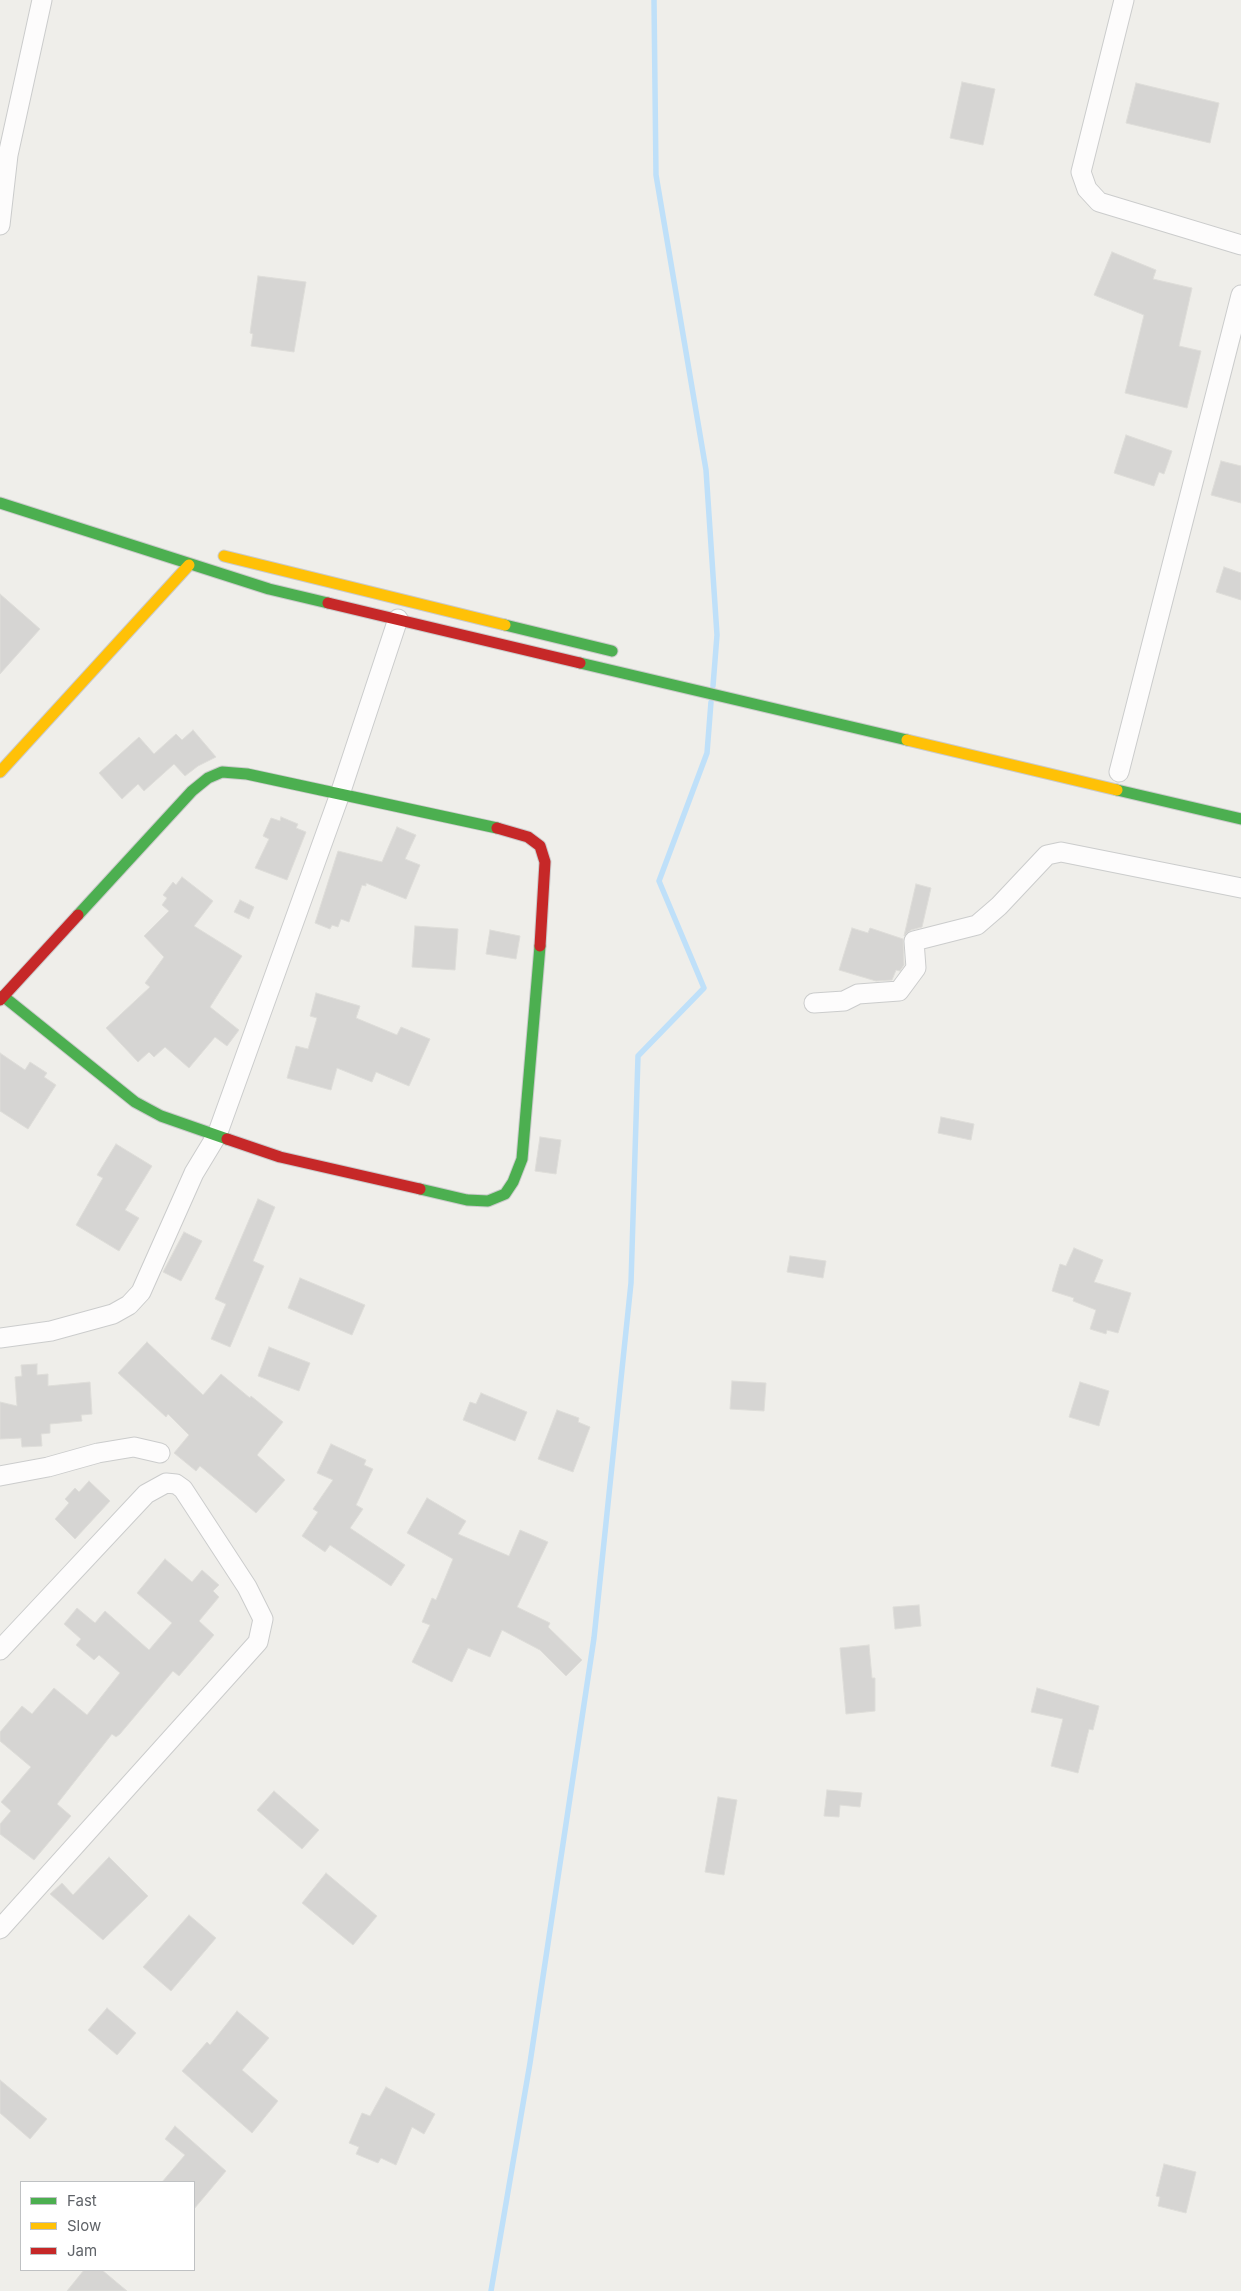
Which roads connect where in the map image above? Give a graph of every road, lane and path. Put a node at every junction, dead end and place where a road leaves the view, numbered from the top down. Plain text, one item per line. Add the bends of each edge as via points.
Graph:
1 (42, 0) edge
2 (1124, 0) edge
3 (0, 225) edge
4 (1241, 245) edge
5 (1241, 295) edge
6 (0, 503) edge
7 (216, 554) dead end
8 (189, 565) junction
9 (398, 619) junction
10 (619, 652) dead end
11 (0, 772) edge
12 (1119, 772) dead end
13 (340, 794) junction
14 (1241, 819) edge
15 (1241, 888) edge
16 (2, 998) edge
17 (814, 1003) dead end
18 (216, 1135) junction
19 (0, 1338) edge
20 (160, 1453) dead end
21 (0, 1476) edge
22 (0, 1650) edge
23 (0, 1929) edge

1 - 3 street via 8,155
2 - 4 street via 1081,172 1087,189 1099,202
5 - 12 street
6 - 8 street
7 - 10 street
8 - 9 street via 269,589
8 - 11 street
9 - 13 street
9 - 14 street
13 - 16 street via 247,774 222,772 208,778 192,791
13 - 18 street
13 - 18 street via 515,832 540,846 545,862 538,992 522,1159 505,1194 488,1201 467,1200 280,1157
15 - 17 street via 1061,852 1047,855 999,906 976,925 914,941 916,968 899,991 858,994 844,1001
16 - 18 street via 135,1102 161,1116
18 - 19 street via 194,1173 141,1292 129,1305 113,1314 51,1331
20 - 21 street via 134,1448 98,1453 48,1468
22 - 23 street via 146,1494 166,1484 176,1484 183,1489 247,1587 263,1619 258,1642

